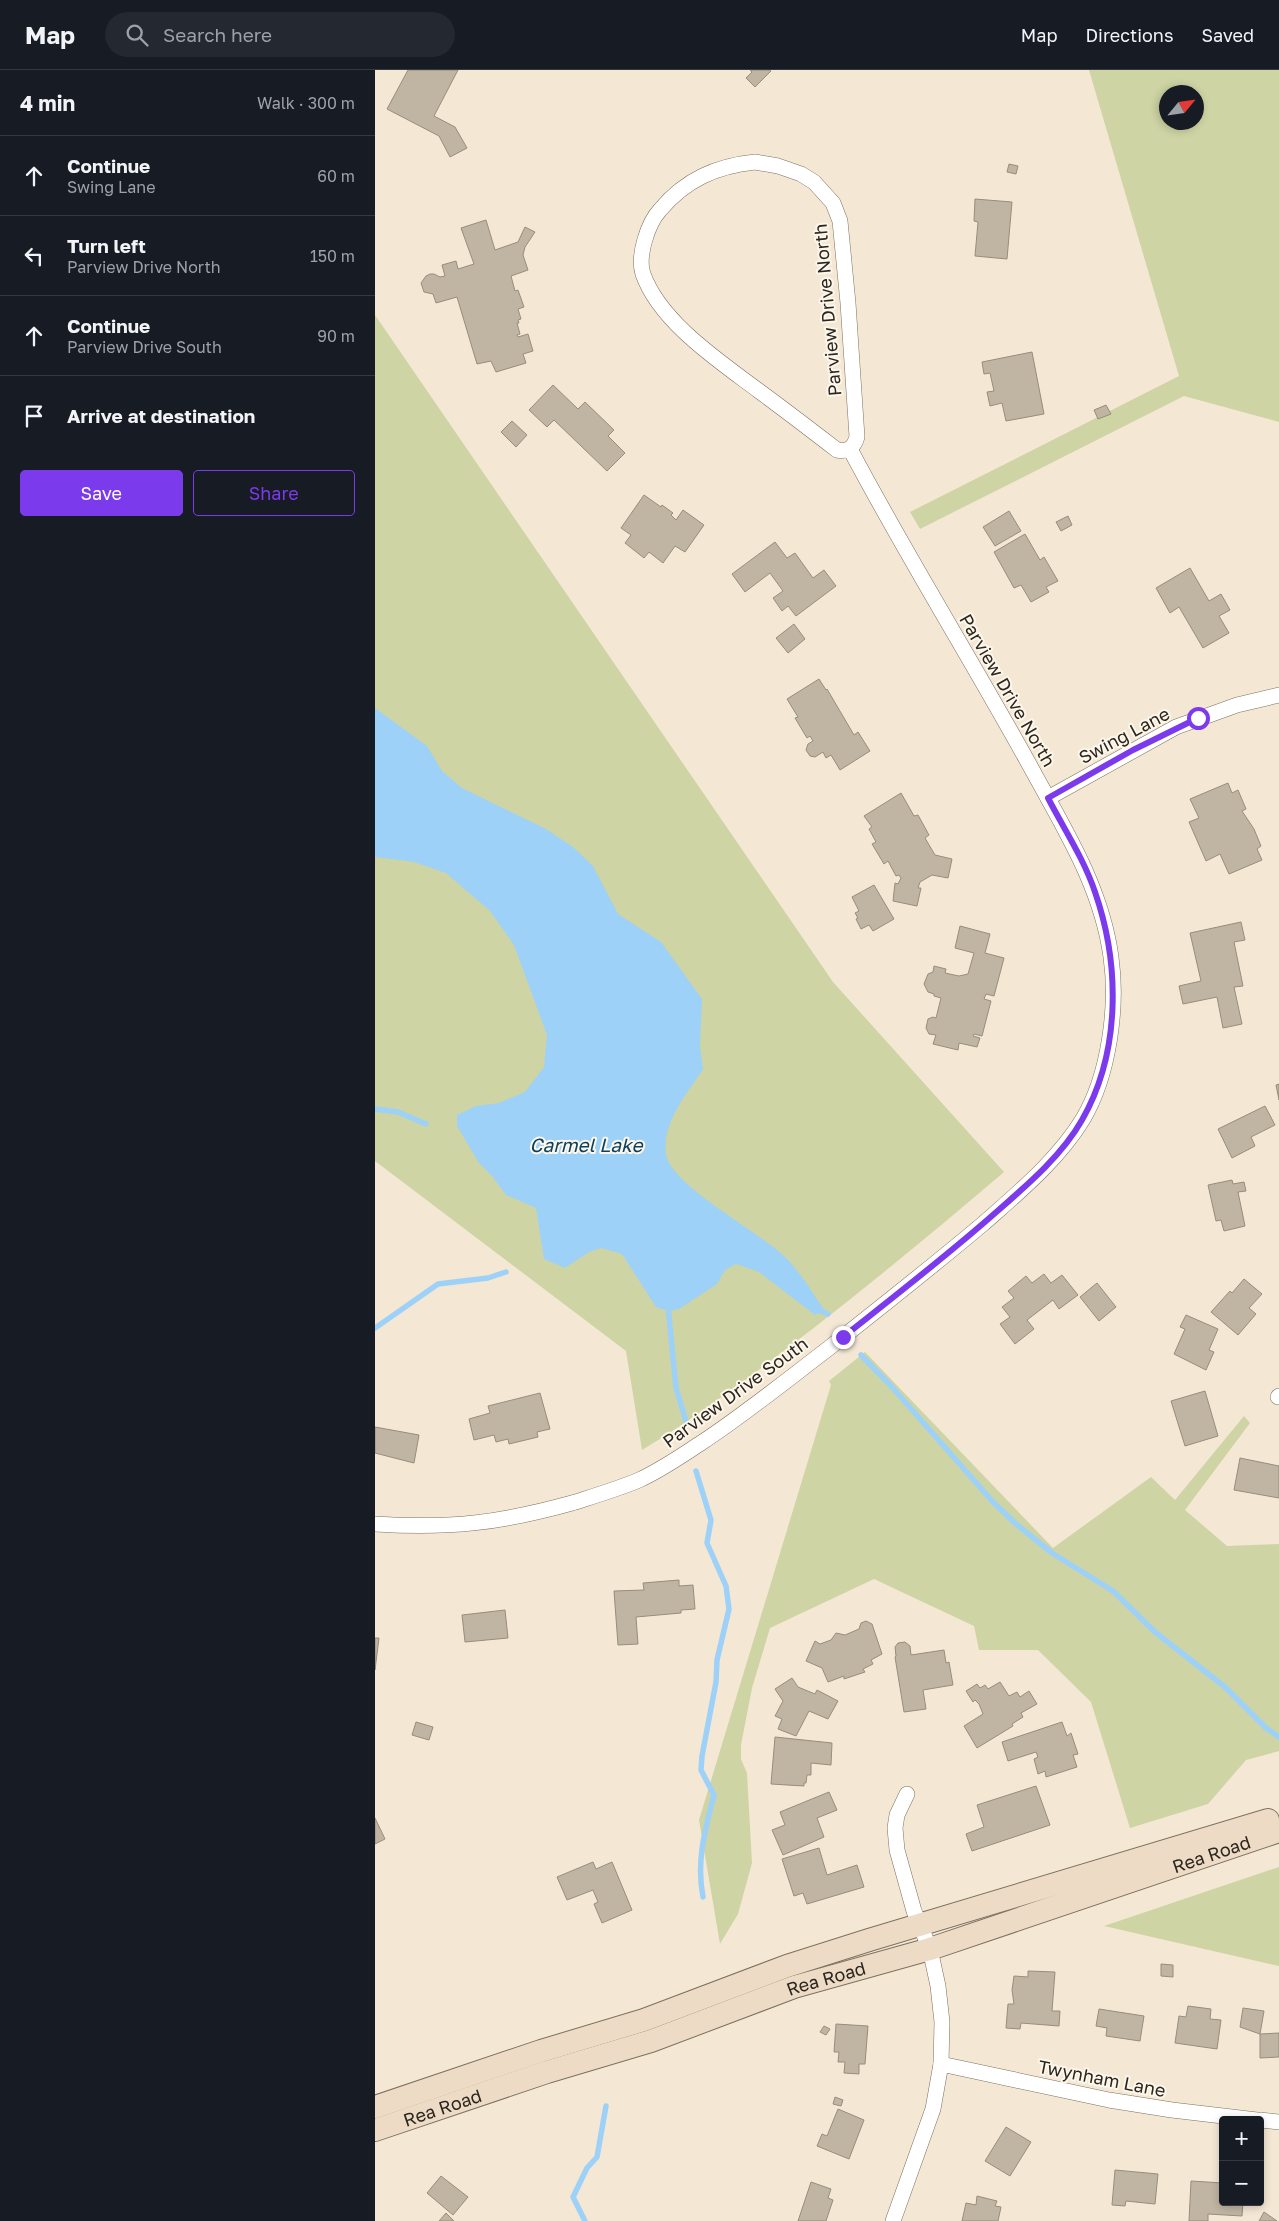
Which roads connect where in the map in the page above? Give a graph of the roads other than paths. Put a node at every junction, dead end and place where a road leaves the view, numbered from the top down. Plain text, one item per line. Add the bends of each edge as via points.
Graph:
1 (852, 447) junction
2 (1279, 696) edge
3 (1048, 798) junction
4 (1035, 1176) joint
5 (375, 1524) edge
6 (907, 1794) dead end
7 (1279, 1817) edge
8 (1279, 1831) edge
9 (919, 1925) junction
10 (930, 1948) junction
11 (941, 2064) junction
12 (375, 2107) edge
13 (1224, 2116) edge
14 (1264, 2120) edge
15 (1279, 2122) edge
16 (375, 2130) edge
17 (893, 2221) edge

1 - 1 street, Parview Drive North via 857,437 848,295 840,221 833,203 814,182 778,166 755,162 707,172 670,198 656,214 644,243 643,273 652,292 684,331 734,372 837,450
1 - 3 street, Parview Drive North via 885,517
2 - 3 street, Swing Lane via 1237,705 1176,727
3 - 4 street, Parview Drive North via 1095,890 1111,959 1113,998 1106,1055 1090,1106 1061,1148
4 - 5 street, Parview Drive South via 932,1268 780,1386 677,1459 641,1479 595,1496 487,1523 419,1527
6 - 9 street via 897,1815 895,1835 901,1868
7 - 9 main road, Rea Road
8 - 10 main road, Rea Road
9 - 10 street
9 - 12 main road, Rea Road via 787,1966 644,2020
10 - 11 street via 942,2022
10 - 16 main road, Rea Road via 794,1987 651,2041
11 - 13 street, Twynham Lane via 1109,2100
11 - 17 street via 933,2109
14 - 15 street, Twynham Lane

